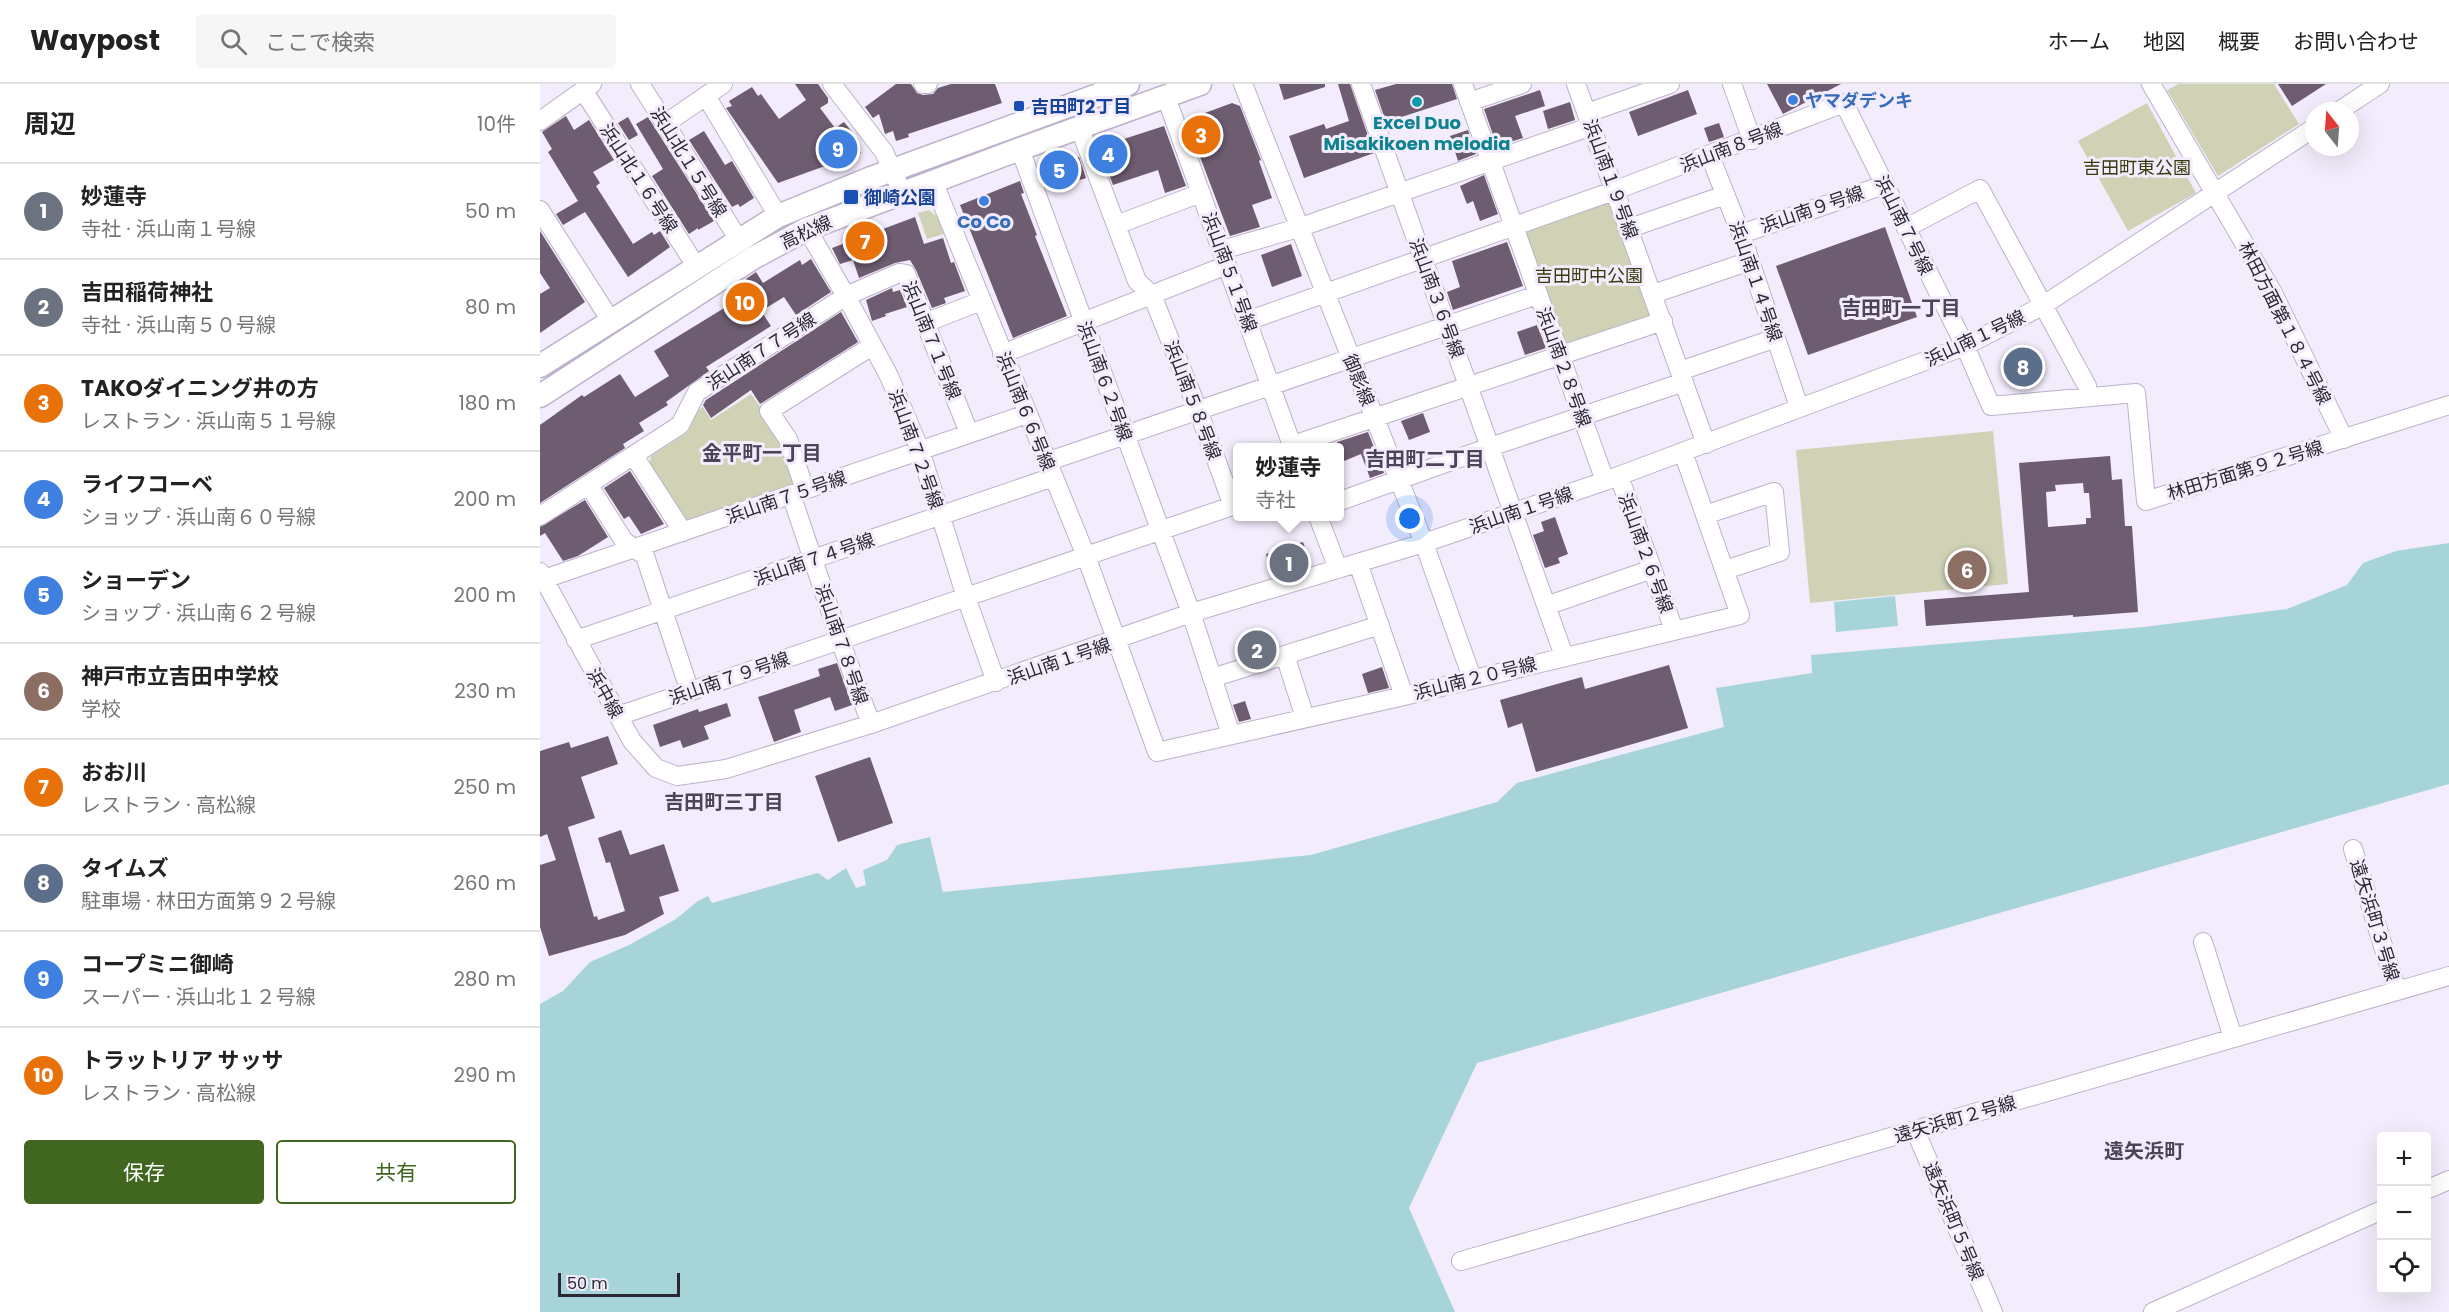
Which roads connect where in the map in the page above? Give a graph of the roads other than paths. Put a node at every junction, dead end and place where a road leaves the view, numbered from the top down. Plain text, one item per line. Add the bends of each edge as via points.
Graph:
1 (640, 84) edge
2 (723, 84) edge
3 (832, 84) edge
4 (923, 84) edge
5 (928, 84) edge
6 (1128, 84) edge
7 (1200, 84) edge
8 (1243, 84) edge
9 (1361, 84) edge
10 (1463, 84) edge
11 (1522, 84) edge
12 (1576, 84) edge
13 (1670, 84) edge
14 (1732, 84) edge
15 (2151, 84) edge
16 (2380, 84) edge
17 (587, 87) edge
18 (706, 96) junction
19 (1166, 97) junction
20 (1469, 102) junction
21 (2353, 102) edge
22 (1844, 103) joint
23 (1590, 120) junction
24 (540, 121) edge
25 (664, 124) junction
26 (1080, 129) junction
27 (2305, 134) edge
28 (1752, 140) junction
29 (1020, 149) junction
30 (1710, 156) junction
31 (1490, 162) junction
32 (892, 170) junction
33 (933, 181) junction
34 (1884, 185) junction
35 (1616, 190) junction
36 (902, 192) junction
37 (1201, 193) junction
38 (1399, 193) junction
39 (2214, 194) junction
40 (1725, 195) junction
41 (540, 210) edge
42 (778, 216) junction
43 (1116, 225) junction
44 (1513, 226) junction
45 (1298, 228) junction
46 (1630, 228) junction
47 (1906, 228) junction
48 (807, 229) junction
49 (1741, 234) junction
50 (739, 240) junction
51 (1224, 258) junction
52 (1422, 258) junction
53 (1750, 261) junction
54 (696, 266) junction
55 (1324, 293) junction
56 (1653, 294) junction
57 (1152, 295) junction
58 (1537, 295) junction
59 (846, 296) junction
60 (981, 301) junction
61 (2042, 306) junction
62 (611, 321) junction
63 (1247, 321) junction
64 (1663, 321) junction
65 (1083, 322) junction
66 (925, 323) junction
67 (1447, 326) junction
68 (1776, 338) junction
69 (872, 346) junction
70 (1965, 346) junction
71 (1002, 354) junction
72 (1559, 355) junction
73 (1351, 358) junction
74 (540, 366) edge
75 (1682, 376) junction
76 (1271, 385) junction
77 (1468, 386) junction
78 (540, 396) edge
79 (2089, 397) junction
80 (2449, 405) edge
81 (1991, 406) joint
82 (1799, 407) junction
83 (1198, 410) junction
84 (1027, 414) junction
85 (1581, 416) junction
86 (1374, 418) junction
87 (969, 433) junction
88 (1125, 435) junction
89 (2344, 439) junction
90 (1292, 443) edge
91 (1302, 443) edge
92 (1706, 444) junction
93 (1490, 447) junction
94 (920, 450) junction
95 (1683, 452) junction
96 (634, 456) junction
97 (1050, 470) junction
98 (1612, 478) junction
99 (1399, 481) junction
100 (586, 487) junction
101 (798, 492) junction
102 (1233, 500) edge
103 (1344, 500) edge
104 (1233, 506) edge
105 (1513, 512) junction
106 (1705, 515) junction
107 (540, 516) edge
108 (940, 516) junction
109 (1320, 521) edge
110 (1160, 530) junction
111 (683, 532) junction
112 (1424, 543) junction
113 (635, 549) junction
114 (1086, 556) junction
115 (813, 560) junction
116 (1358, 563) junction
117 (1338, 569) junction
118 (1652, 569) junction
119 (1725, 570) junction
120 (544, 586) edge
121 (966, 597) junction
122 (1546, 606) junction
123 (662, 611) junction
124 (1191, 613) junction
125 (1380, 625) junction
126 (1674, 630) junction
127 (576, 640) junction
128 (840, 640) junction
129 (1118, 640) junction
130 (1285, 655) junction
131 (1564, 656) junction
132 (1212, 678) junction
133 (1472, 678) junction
134 (996, 682) junction
135 (690, 692) junction
136 (1404, 696) junction
137 (618, 716) junction
138 (1305, 718) junction
139 (871, 724) junction
140 (1232, 735) junction
141 (677, 776) joint
142 (2353, 849) dead end
143 (2203, 942) dead end
144 (2449, 976) edge
145 (2397, 991) junction
146 (2233, 1038) junction
147 (1915, 1130) junction
148 (2449, 1180) edge
149 (2431, 1188) edge
150 (2377, 1212) edge
151 (1461, 1261) dead end
152 (1993, 1312) edge
153 (2153, 1312) edge

1 - 25 street, 浜山北１５号線
2 - 18 street
3 - 32 street via 884,152
4 - 5 street
6 - 32 main road, 高松線
7 - 19 main road, 高松線
8 - 45 street, 御影線
9 - 38 street, 浜山南３６号線
10 - 20 street, 浜山南２８号線
11 - 20 street
12 - 23 street, 浜山南１９号線
13 - 23 street
14 - 28 street
15 - 39 street, 林田方面第１８４号線
16 - 21 street
17 - 24 street
17 - 54 street, 浜山北１６号線
18 - 25 street
18 - 42 street
19 - 26 main road, 高松線
19 - 37 street, 浜山南５１号線
20 - 31 street, 浜山南２８号線
22 - 28 street, 浜山南８号線
22 - 34 street, 浜山南７号線
23 - 31 street
23 - 35 street, 浜山南１９号線
25 - 50 street, 浜山北１５号線
26 - 29 main road, 高松線
26 - 43 street, 浜山南５８号線
27 - 39 street, 浜山南１号線
28 - 30 street, 浜山南８号線
29 - 33 main road, 高松線
29 - 65 street, 浜山南６２号線
30 - 35 street, 浜山南８号線
30 - 40 street, 浜山南１４号線
31 - 38 street
31 - 44 street, 浜山南２８号線
32 - 36 street
32 - 42 main road, 高松線
33 - 36 main road, 高松線
33 - 60 street, 浜山南６６号線
34 - 47 street, 浜山南７号線
34 - 49 street, 浜山南９号線
35 - 44 street, 浜山南８号線
35 - 46 street, 浜山南１９号線
36 - 48 main road, 高松線
37 - 43 street
37 - 51 street, 浜山南５１号線
38 - 45 street
38 - 52 street, 浜山南３６号線
39 - 61 street, 浜山南１号線
39 - 89 street, 林田方面第１８４号線 via 2272,291
40 - 46 street
40 - 49 street, 浜山南１４号線
41 - 62 street
42 - 50 main road, 高松線
43 - 57 street, 浜山南５８号線 via 1137,281
44 - 52 street, 浜山南８号線
44 - 58 street, 浜山南２８号線
45 - 51 street
45 - 55 street, 御影線
46 - 56 street, 浜山南１９号線
47 - 61 street via 1980,189
47 - 70 street, 浜山南７号線
48 - 59 street, 浜山南７２号線
48 - 78 main road, 高松線 via 753,258
49 - 53 street, 浜山南１４号線
50 - 54 main road, 高松線
51 - 57 street
51 - 63 street, 浜山南５１号線
52 - 55 street, 浜山南８号線
52 - 67 street, 浜山南３６号線
53 - 56 street
53 - 68 street, 浜山南１４号線
54 - 62 main road, 高松線
55 - 63 street, 浜山南８号線
55 - 73 street, 御影線
56 - 64 street, 浜山南１９号線
57 - 65 street
57 - 83 street, 浜山南５８号線
58 - 67 street, 浜山南７４号線
58 - 72 street, 浜山南２８号線
59 - 66 street, 浜山南７１号線 via 899,273 906,274
59 - 69 street, 浜山南７２号線
59 - 96 street, 浜山南７７号線 via 697,392 680,425
60 - 66 street
60 - 71 street, 浜山南６６号線
61 - 70 street, 浜山南１号線
61 - 79 street via 2087,386
62 - 74 main road, 高松線
63 - 76 street, 浜山南５１号線
64 - 72 street
64 - 75 street, 浜山南１９号線
65 - 71 street
65 - 88 street, 浜山南６２号線
66 - 87 street, 浜山南７１号線
67 - 73 street, 浜山南７４号線
67 - 77 street, 浜山南３６号線
68 - 75 street
68 - 82 street, 浜山南１４号線
69 - 94 street, 浜山南７２号線
69 - 101 street, 浜山南７８号線 via 769,411 788,440
70 - 81 street, 浜山南７号線
70 - 82 street, 浜山南１号線
71 - 84 street, 浜山南６６号線
72 - 77 street
72 - 85 street, 浜山南２８号線
73 - 76 street, 浜山南７４号線
73 - 86 street, 御影線
75 - 85 street
75 - 92 street, 浜山南１９号線
76 - 83 street, 浜山南７４号線
76 - 90 street, 浜山南５１号線
77 - 86 street
77 - 93 street, 浜山南３６号線
79 - 81 street, 林田方面第９２号線
79 - 89 street, 林田方面第９２号線 via 2136,393 2146,501
80 - 89 street, 林田方面第９２号線
82 - 92 street, 浜山南１号線
83 - 88 street, 浜山南７４号線
83 - 102 street, 浜山南５８号線
84 - 87 street, 浜山南７５号線
84 - 97 street, 浜山南６６号線
85 - 93 street
85 - 98 street, 浜山南２８号線
86 - 91 street
86 - 99 street, 御影線
87 - 94 street, 浜山南７５号線
88 - 97 street, 浜山南７４号線
88 - 110 street, 浜山南６２号線
92 - 95 street, 浜山南１号線
93 - 99 street
93 - 105 street, 浜山南３６号線
94 - 101 street, 浜山南７５号線
94 - 108 street, 浜山南７２号線
95 - 98 street, 浜山南１号線
95 - 106 street, 浜山南２０号線
96 - 100 street, 浜山南７７号線
96 - 111 street
97 - 108 street, 浜山南７４号線
97 - 114 street, 浜山南６６号線
98 - 105 street, 浜山南１号線
98 - 118 street, 浜山南２６号線
99 - 103 street
99 - 112 street, 御影線
100 - 107 street, 浜山南７７号線
100 - 113 street via 624,541
101 - 111 street, 浜山南７５号線
101 - 115 street, 浜山南７８号線
104 - 110 street, 浜山南７９号線
105 - 112 street, 浜山南１号線
105 - 122 street, 浜山南３６号線
106 - 119 street, 浜山南２０号線
106 - 119 street via 1774,492 1780,552
108 - 115 street, 浜山南７４号線
108 - 121 street, 浜山南７２号線
109 - 117 street
110 - 114 street, 浜山南７９号線
110 - 124 street, 浜山南６２号線
111 - 113 street, 浜山南７５号線
112 - 116 street, 浜山南１号線
112 - 133 street, 御影線
113 - 120 street, 浜山南７５号線
113 - 123 street via 645,556
114 - 121 street, 浜山南７９号線
114 - 129 street, 浜山南６６号線
115 - 123 street, 浜山南７４号線
115 - 128 street, 浜山南７８号線
116 - 117 street, 浜山南１号線
116 - 125 street
117 - 124 street, 浜山南１号線
118 - 122 street
118 - 126 street, 浜山南２６号線
119 - 126 street, 浜山南２０号線 via 1740,615
120 - 127 street, 浜中線
121 - 128 street, 浜山南７９号線
121 - 134 street, 浜山南７２号線
122 - 131 street, 浜山南３６号線
123 - 127 street, 浜山南７４号線
123 - 135 street
124 - 129 street, 浜山南１号線
124 - 132 street, 浜山南６２号線
125 - 130 street
125 - 136 street
126 - 131 street, 浜山南２０号線
127 - 137 street, 浜中線
128 - 135 street, 浜山南７９号線
128 - 139 street, 浜山南７８号線
129 - 134 street, 浜山南１号線
129 - 140 street, 浜山南２０号線 via 1157,752
130 - 132 street
130 - 138 street
131 - 133 street, 浜山南２０号線
132 - 140 street, 浜山南６２号線
133 - 136 street, 浜山南２０号線
134 - 139 street, 浜山南１号線
135 - 137 street, 浜山南７９号線
136 - 138 street, 浜山南２０号線
137 - 141 street, 浜中線 via 632,741 656,768
138 - 140 street, 浜山南２０号線
139 - 141 street, 浜山南１号線 via 726,769
142 - 145 street, 遠矢浜町３号線
143 - 146 street
144 - 145 street, 遠矢浜町２号線
145 - 146 street, 遠矢浜町２号線
146 - 147 street, 遠矢浜町２号線
147 - 151 street, 遠矢浜町２号線
147 - 152 street, 遠矢浜町５号線
148 - 149 street
150 - 153 street

